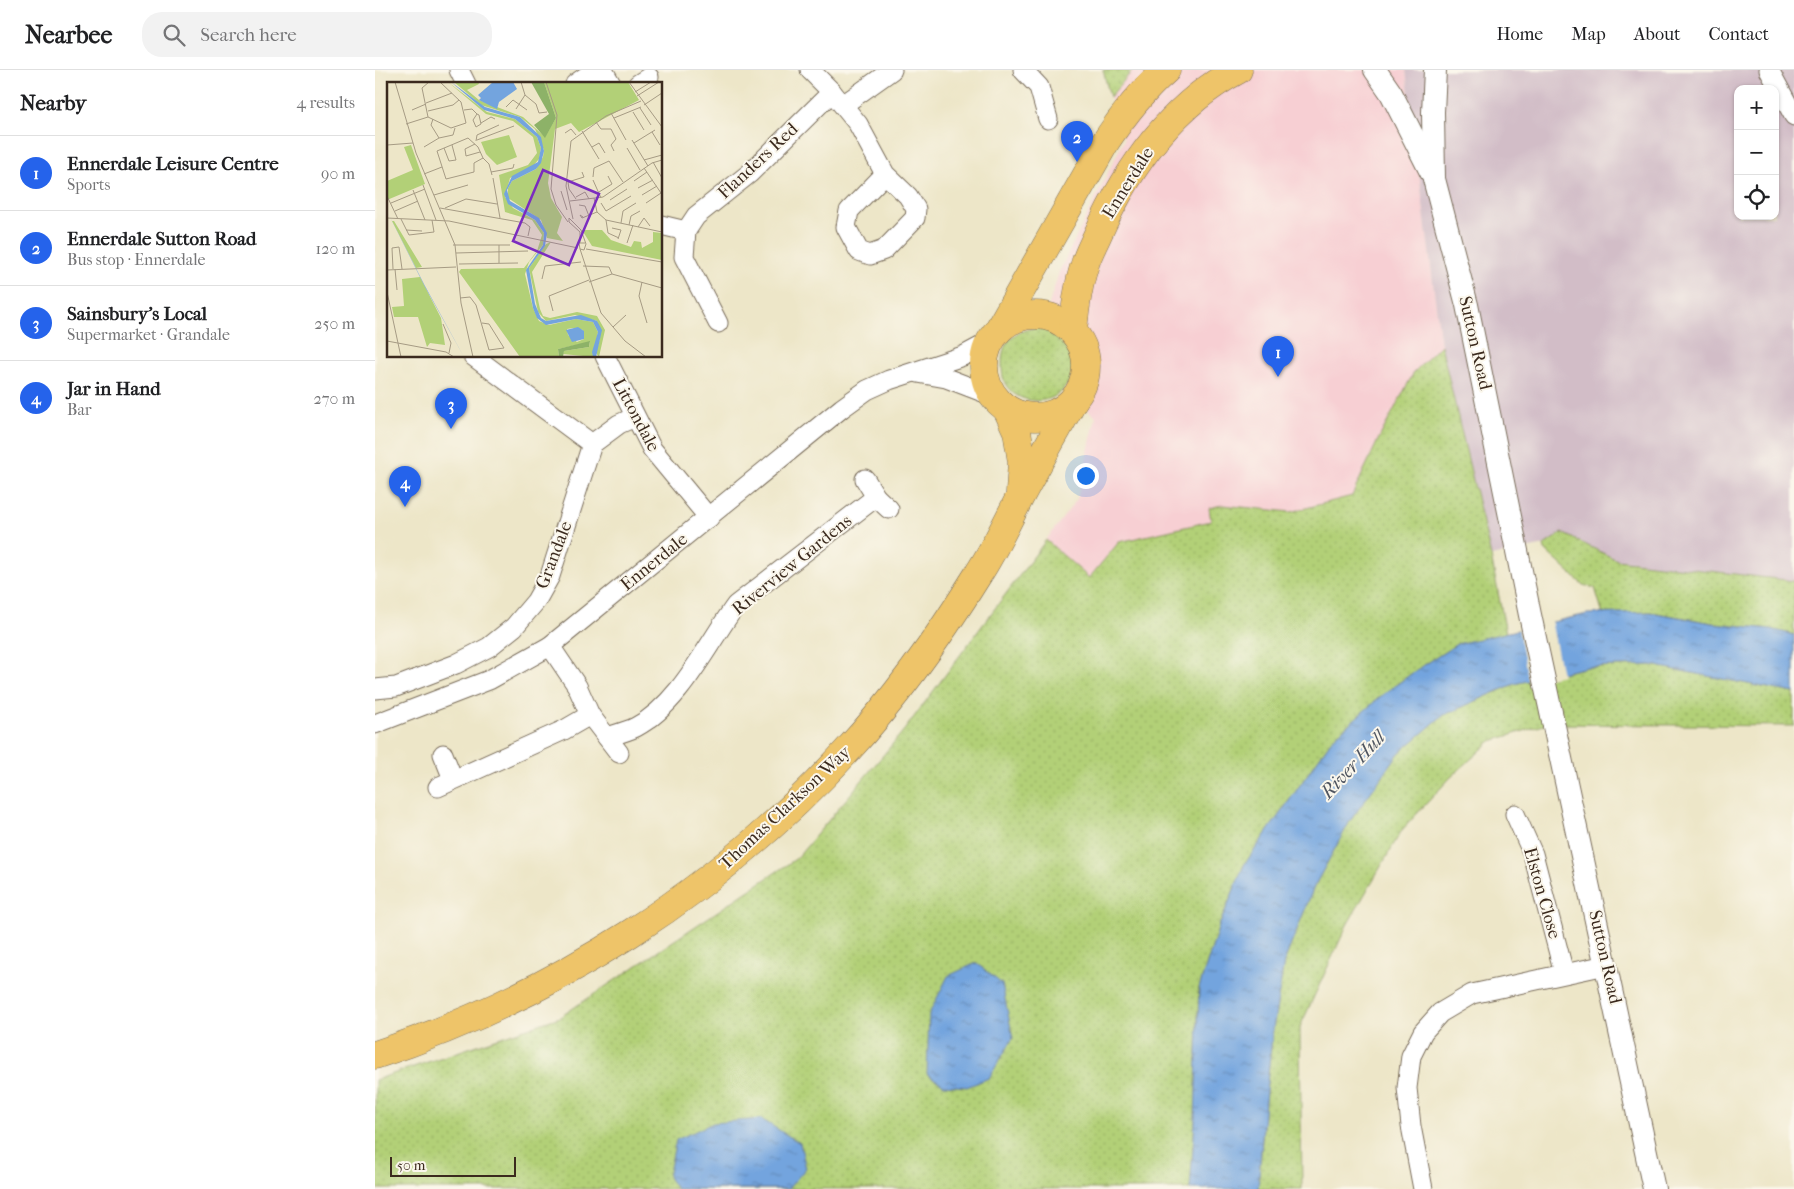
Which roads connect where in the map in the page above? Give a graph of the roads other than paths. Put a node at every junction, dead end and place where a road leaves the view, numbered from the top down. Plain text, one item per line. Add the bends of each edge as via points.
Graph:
1 (459, 70) edge
2 (595, 70) edge
3 (603, 70) edge
4 (810, 70) edge
5 (892, 70) edge
6 (1023, 70) edge
7 (1166, 70) edge
8 (1238, 70) edge
9 (1375, 70) edge
10 (1435, 70) edge
11 (1769, 70) edge
12 (465, 82) edge
13 (578, 82) edge
14 (610, 82) edge
15 (837, 98) junction
16 (1794, 116) edge
17 (1048, 119) dead end
18 (885, 174) dead end
19 (1434, 179) junction
20 (663, 225) edge
21 (686, 231) junction
22 (718, 323) dead end
23 (1073, 331) junction
24 (994, 336) junction
25 (476, 358) edge
26 (606, 358) edge
27 (916, 373) junction
28 (1074, 399) junction
29 (1000, 403) junction
30 (635, 417) junction
31 (592, 444) junction
32 (865, 479) dead end
33 (1020, 496) junction
34 (709, 518) junction
35 (550, 646) junction
36 (375, 689) edge
37 (590, 715) junction
38 (375, 724) edge
39 (607, 737) junction
40 (619, 753) dead end
41 (443, 754) dead end
42 (1515, 814) dead end
43 (1606, 965) junction
44 (1563, 973) junction
45 (375, 1055) edge
46 (1423, 1189) edge
47 (1654, 1189) edge

1 - 12 street
2 - 13 street
3 - 14 street
4 - 15 street
5 - 15 street, Flanders Red
6 - 17 street via 1039,87
7 - 24 highway via 1124,113
8 - 23 highway, Ennerdale via 1202,93 1166,126 1140,158 1108,212 1085,264
9 - 19 street
10 - 19 street, Sutton Road
11 - 16 street
15 - 18 street via 858,124
15 - 21 street, Flanders Red via 696,216
19 - 43 street, Sutton Road via 1467,305
20 - 21 street
21 - 22 street via 684,257
23 - 24 highway via 1044,315 1028,315 1012,320
23 - 28 highway via 1085,353 1086,364 1083,386
24 - 27 street, Ennerdale via 963,356
24 - 29 highway via 984,355 983,369 986,383
25 - 31 street
26 - 30 street, Littondale
27 - 29 street, Ennerdale via 946,378
27 - 34 street, Ennerdale via 889,380 842,408
28 - 29 highway via 1063,409 1035,418 1021,416
28 - 33 highway, Thomas Clarkson Way
29 - 33 highway via 1017,431 1022,462
30 - 31 street via 619,424
30 - 34 street, Littondale via 652,449
31 - 36 street, Grandale via 550,576 536,600 514,626 489,647 456,664 396,686
32 - 39 street, Riverview Gardens via 882,503 736,605 664,707 637,727
33 - 45 highway, Thomas Clarkson Way via 980,572 939,634 873,722 808,792 730,862 646,923 568,970 484,1012
34 - 35 street, Ennerdale
35 - 37 street via 577,686
35 - 38 street, Ennerdale via 489,680
37 - 39 street
37 - 41 street via 446,783
39 - 40 street
42 - 44 street, Elston Close via 1533,854
43 - 44 street
43 - 47 street, Sutton Road
44 - 46 street via 1473,994 1440,1013 1423,1032 1411,1056 1407,1088

